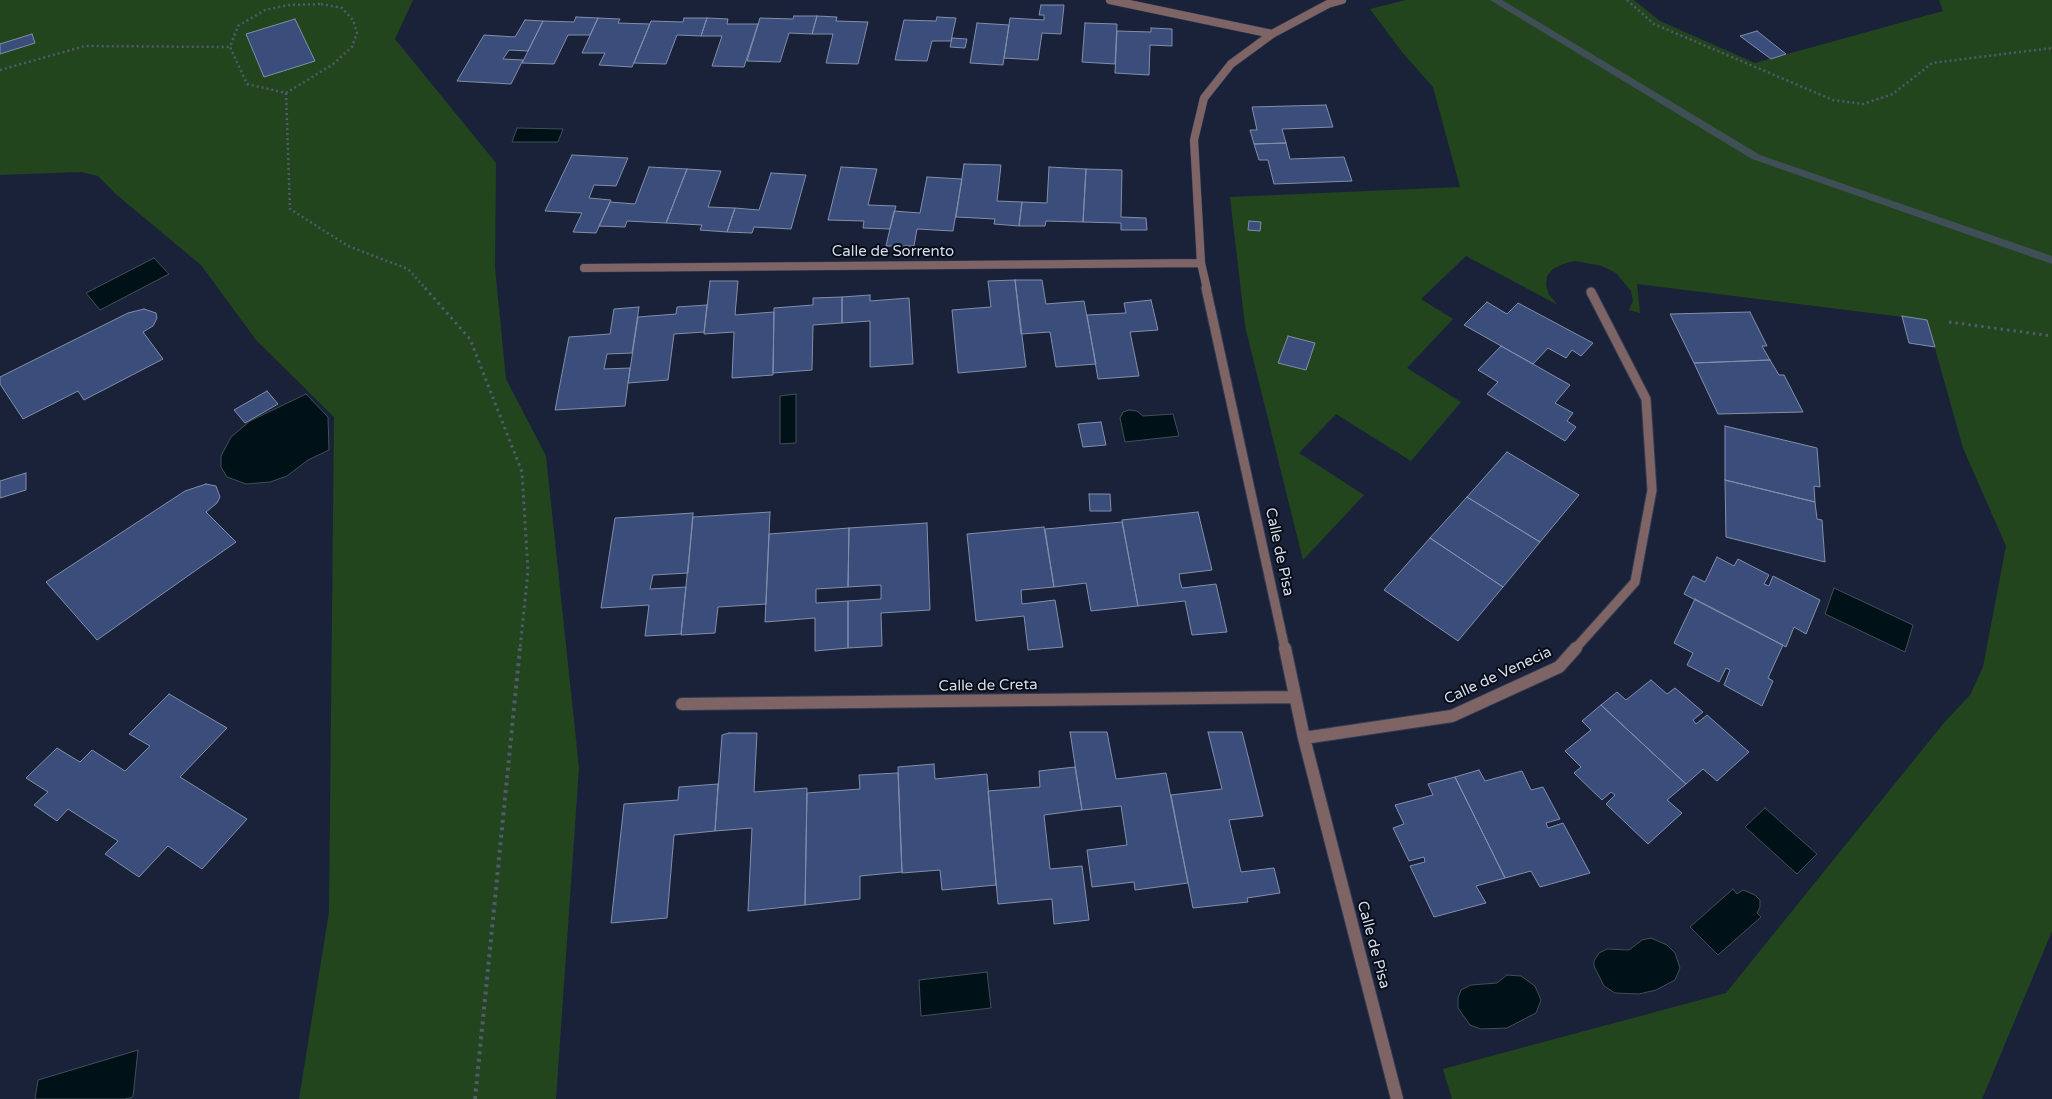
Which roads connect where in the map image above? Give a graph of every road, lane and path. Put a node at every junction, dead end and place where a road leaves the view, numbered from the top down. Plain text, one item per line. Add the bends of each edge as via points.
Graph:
1 (1110, 0) edge
2 (1342, 0) edge
3 (1627, 0) edge
4 (1272, 34) junction
5 (230, 47) junction
6 (2052, 48) edge
7 (0, 70) edge
8 (286, 93) junction
9 (1201, 263) junction
10 (584, 268) dead end
11 (1591, 292) dead end
12 (1948, 322) dead end
13 (2052, 336) edge
14 (1294, 697) junction
15 (682, 704) dead end
16 (1304, 738) junction
17 (475, 1099) edge
18 (1397, 1099) edge

1 - 4 street
2 - 4 street, Calle de Pisa via 1328,4
3 - 6 path via 1654,24 1833,100 1863,104 1893,94 1932,63
4 - 9 street, Calle de Pisa via 1231,64 1204,98 1194,140
5 - 7 path via 85,46
5 - 8 path via 246,84
5 - 8 path via 238,26 265,10 313,4 342,8 353,20 357,33 352,47 332,65
8 - 17 path via 290,209 348,246 408,269 464,332 470,339 522,472 528,571
9 - 10 street, Calle de Sorrento
9 - 14 street, Calle de Pisa
11 - 16 street, Calle de Venecia via 1646,399 1652,490 1635,582 1559,668 1452,716
12 - 13 path
14 - 15 street, Calle de Creta
14 - 16 street, Calle de Pisa
16 - 18 street, Calle de Pisa

